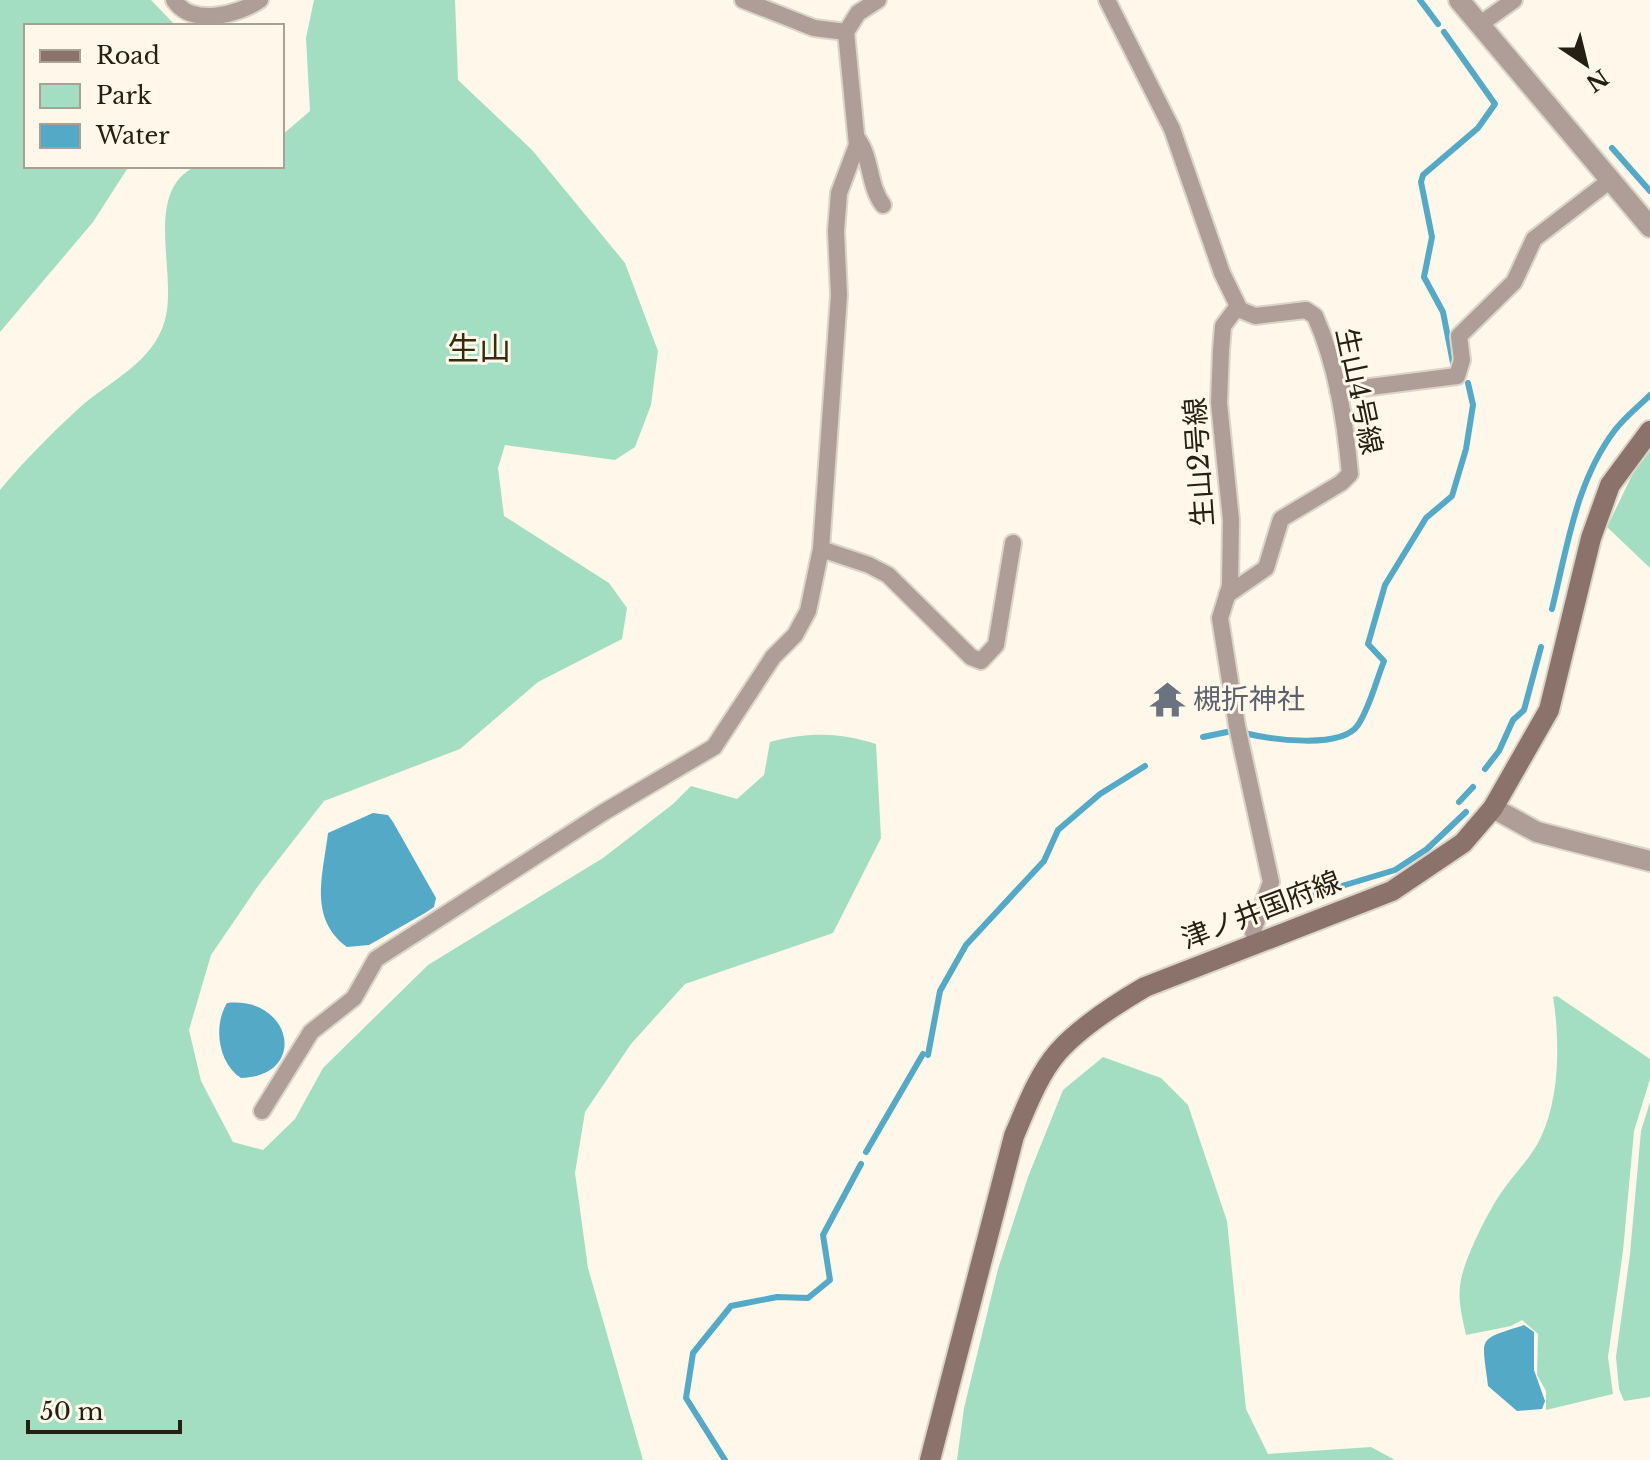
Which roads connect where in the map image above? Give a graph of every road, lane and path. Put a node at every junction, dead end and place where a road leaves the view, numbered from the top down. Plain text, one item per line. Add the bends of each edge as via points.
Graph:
1 (174, 0) edge
2 (260, 0) edge
3 (743, 0) edge
4 (878, 0) edge
5 (1107, 0) edge
6 (1459, 0) edge
7 (1514, 0) edge
8 (1479, 25) junction
9 (846, 32) junction
10 (856, 137) junction
11 (1608, 182) junction
12 (883, 205) dead end
13 (1650, 227) edge
14 (1236, 308) junction
15 (1338, 391) junction
16 (1650, 431) edge
17 (1013, 543) dead end
18 (821, 549) junction
19 (1227, 595) junction
20 (1493, 808) junction
21 (1650, 861) edge
22 (1255, 943) junction
23 (262, 1111) dead end
24 (930, 1460) edge

1 - 2 street via 180,10 201,16 249,8
3 - 9 street via 814,28
4 - 9 street via 858,13
5 - 14 street via 1172,129
6 - 8 street
7 - 8 street
8 - 11 street
9 - 10 street
10 - 12 street
10 - 18 street via 839,193 839,295
11 - 13 street
11 - 15 street via 1534,239 1514,282 1459,336 1462,360 1457,376
14 - 15 street, 生山4号線 via 1255,316 1306,310 1315,316
14 - 19 street, 生山2号線 via 1223,326 1219,403 1231,520
15 - 19 street, 生山4号線 via 1350,474 1281,519 1266,568
16 - 20 main road, 津ノ井国府線 via 1610,485 1591,538 1549,710
17 - 18 street via 996,645 981,661 888,575
18 - 23 street via 808,611 714,747 376,959 354,998 311,1032
19 - 22 street, 生山2号線 via 1220,618 1271,882 1253,931
20 - 21 street via 1537,832
20 - 22 main road, 津ノ井国府線 via 1463,843 1392,891
22 - 24 main road, 津ノ井国府線 via 1145,987 1114,1005 1058,1052 1014,1136

